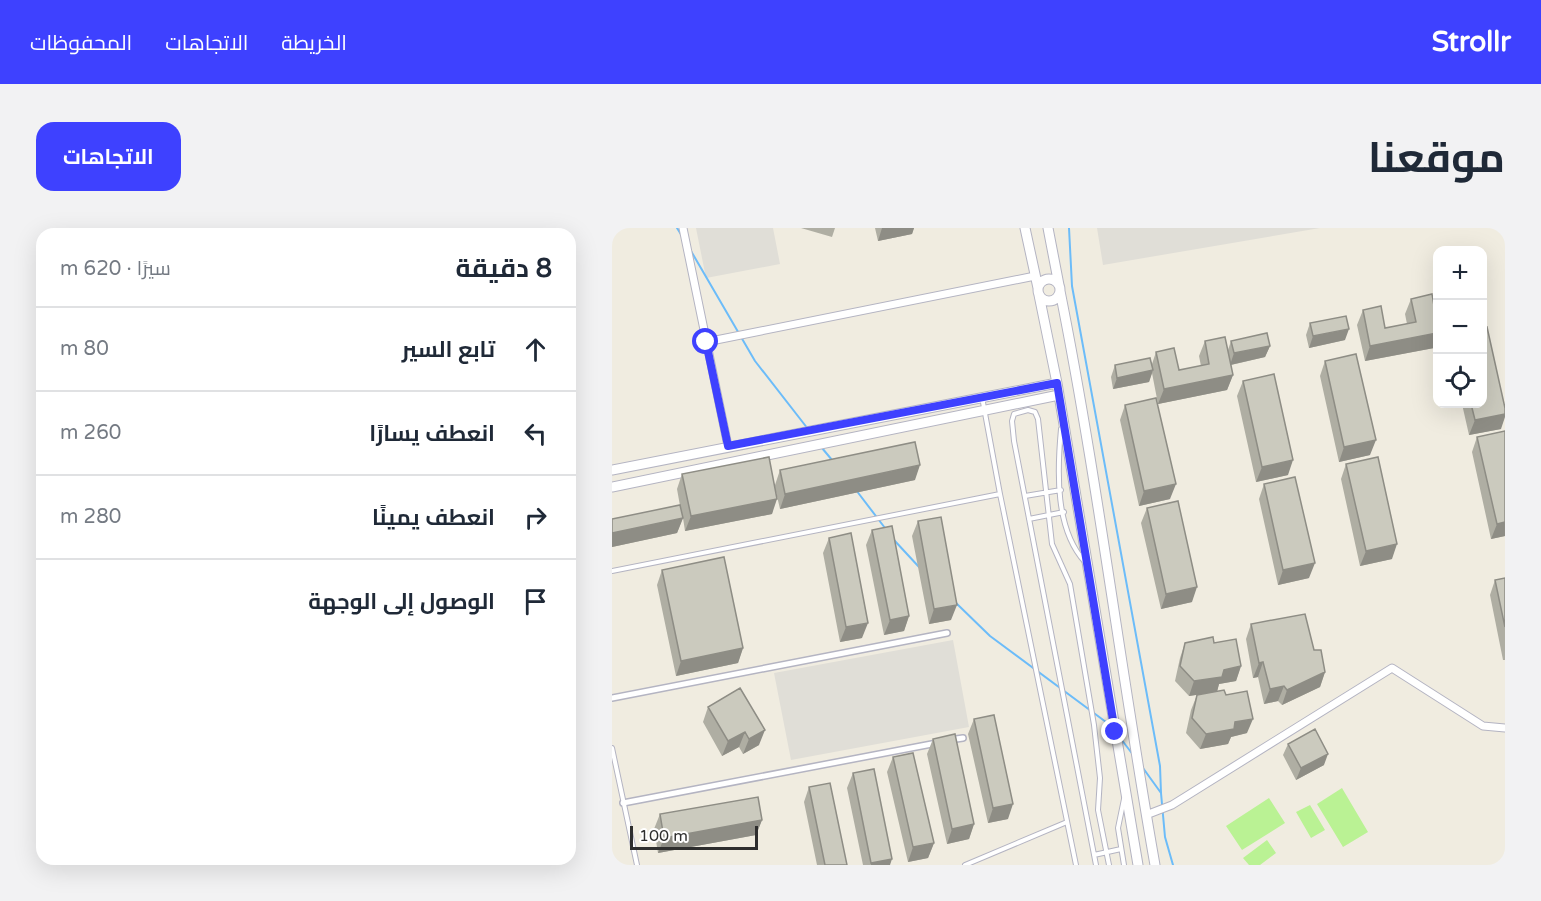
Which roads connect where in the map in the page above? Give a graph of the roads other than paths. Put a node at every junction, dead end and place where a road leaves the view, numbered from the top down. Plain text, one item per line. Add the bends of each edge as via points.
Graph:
1 (683, 228) edge
2 (1025, 228) edge
3 (1048, 228) edge
4 (1035, 276) junction
5 (1059, 288) junction
6 (1039, 292) junction
7 (706, 342) junction
8 (1057, 383) junction
9 (1059, 395) junction
10 (982, 397) junction
11 (985, 411) junction
12 (1062, 416) junction
13 (728, 446) junction
14 (612, 470) edge
15 (612, 487) edge
16 (1061, 490) junction
17 (1045, 492) junction
18 (1000, 494) junction
19 (1025, 496) junction
20 (1064, 512) junction
21 (1048, 515) junction
22 (1029, 519) junction
23 (1087, 564) junction
24 (612, 571) edge
25 (947, 633) dead end
26 (612, 698) edge
27 (1505, 728) edge
28 (963, 738) dead end
29 (612, 748) edge
30 (1126, 792) junction
31 (624, 802) junction
32 (1146, 815) junction
33 (1067, 822) junction
34 (1121, 849) junction
35 (1107, 853) junction
36 (1094, 855) junction
37 (637, 865) edge
38 (965, 865) edge
39 (1076, 865) edge
40 (1096, 865) edge
41 (1109, 865) edge
42 (1124, 865) edge
43 (1138, 865) edge
44 (1155, 865) edge

1 - 7 street
2 - 4 street
3 - 5 street
4 - 6 street
4 - 7 street
5 - 6 street via 1053,300 1045,300
5 - 6 street via 1047,279 1041,282
5 - 32 street via 1084,413
6 - 8 street
7 - 13 street
8 - 9 street
8 - 10 street
9 - 11 street
9 - 12 street
10 - 11 lane
10 - 13 street
11 - 15 street
11 - 18 lane
12 - 16 lane via 1058,461
12 - 23 street
13 - 14 street
16 - 17 lane
16 - 20 lane
17 - 19 lane
17 - 19 lane via 1038,419 1035,412 1021,411 1011,421
17 - 21 lane
18 - 24 lane
18 - 33 lane
19 - 22 lane
20 - 21 lane
20 - 23 lane via 1068,537
21 - 22 lane
21 - 35 lane via 1054,550 1070,584 1094,725 1100,778 1098,810
22 - 36 lane
23 - 30 street
25 - 26 street
27 - 32 street via 1483,726 1392,668 1172,805
28 - 31 street
29 - 31 lane
30 - 34 lane via 1118,819
30 - 43 street
31 - 37 lane
32 - 44 street
33 - 38 lane
33 - 39 lane
34 - 35 lane
34 - 42 lane
35 - 36 lane
35 - 41 lane
36 - 40 lane

